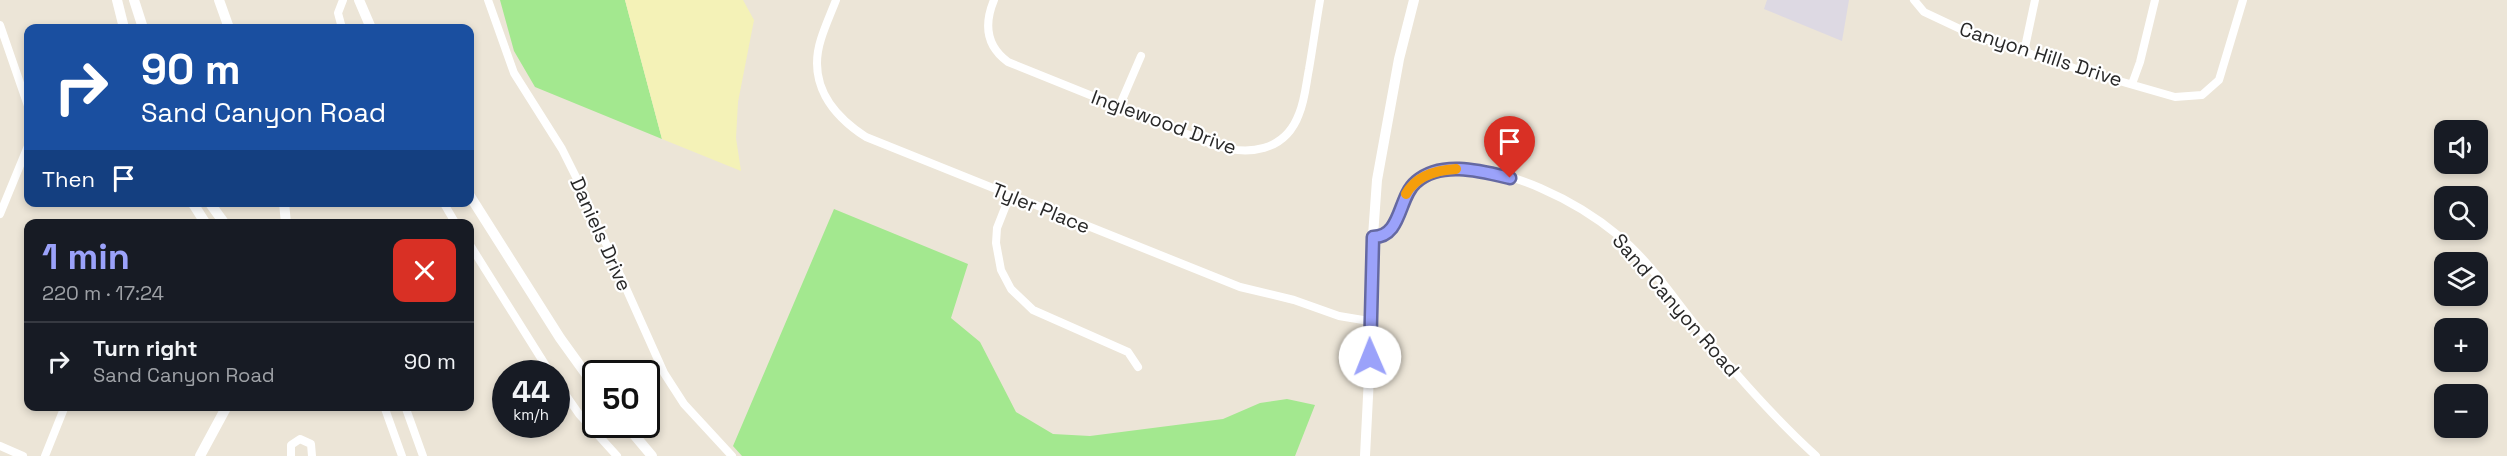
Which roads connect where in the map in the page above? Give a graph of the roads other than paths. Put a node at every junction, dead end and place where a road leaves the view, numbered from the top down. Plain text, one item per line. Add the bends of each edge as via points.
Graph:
1 (117, 0) edge
2 (134, 0) edge
3 (219, 0) edge
4 (343, 0) edge
5 (359, 0) edge
6 (488, 0) edge
7 (836, 0) edge
8 (994, 0) edge
9 (1320, 0) edge
10 (1414, 0) edge
11 (1914, 0) edge
12 (2035, 0) edge
13 (2155, 0) edge
14 (2243, 0) edge
15 (123, 24) edge
16 (142, 24) edge
17 (228, 24) edge
18 (341, 24) edge
19 (369, 24) edge
20 (0, 25) edge
21 (2024, 52) junction
22 (1141, 56) dead end
23 (2132, 84) junction
24 (24, 94) edge
25 (1119, 107) junction
26 (24, 156) edge
27 (1010, 195) junction
28 (474, 202) edge
29 (0, 214) edge
30 (1373, 237) junction
31 (474, 251) edge
32 (1369, 321) junction
33 (542, 360) edge
34 (1138, 367) dead end
35 (582, 369) edge
36 (570, 401) edge
37 (63, 411) edge
38 (224, 411) edge
39 (386, 411) edge
40 (407, 411) edge
41 (637, 438) edge
42 (0, 446) edge
43 (23, 456) edge
44 (45, 456) edge
45 (200, 456) edge
46 (291, 456) edge
47 (313, 456) edge
48 (402, 456) edge
49 (423, 456) edge
50 (617, 456) edge
51 (652, 456) edge
52 (732, 456) edge
53 (1365, 456) edge
54 (1816, 456) edge

1 - 15 main road
2 - 16 main road
3 - 17 main road
4 - 18 street via 338,13
5 - 19 main road
6 - 52 street, Daniels Drive via 514,73 573,170 664,373 684,404
7 - 27 street, Tyler Place via 820,39 818,71 825,96 841,119 866,137
8 - 25 street, Inglewood Drive via 987,24 999,55
9 - 25 street, Inglewood Drive via 1300,113 1290,131 1268,147 1246,152 1227,149
10 - 30 main road via 1384,130
11 - 21 street, Canyon Hills Drive via 1924,12 1975,36
12 - 21 street
13 - 23 street
14 - 23 street, Canyon Hills Drive via 2219,80 2206,95 2175,97
20 - 24 street
21 - 23 street, Canyon Hills Drive
22 - 25 street
26 - 29 street
27 - 32 street, Tyler Place via 1240,287
27 - 34 street via 997,228 996,243 1001,270 1011,289 1032,310 1128,352
28 - 35 main road
30 - 32 main road
30 - 54 street, Sand Canyon Road via 1392,228 1407,192 1417,181 1439,171 1489,173 1544,190 1586,213 1625,242 1746,385
31 - 33 street
32 - 53 main road
36 - 50 street
37 - 44 street
38 - 45 main road
39 - 48 street
40 - 49 street
41 - 51 main road
42 - 43 street
46 - 47 street via 291,445 300,439 311,444

